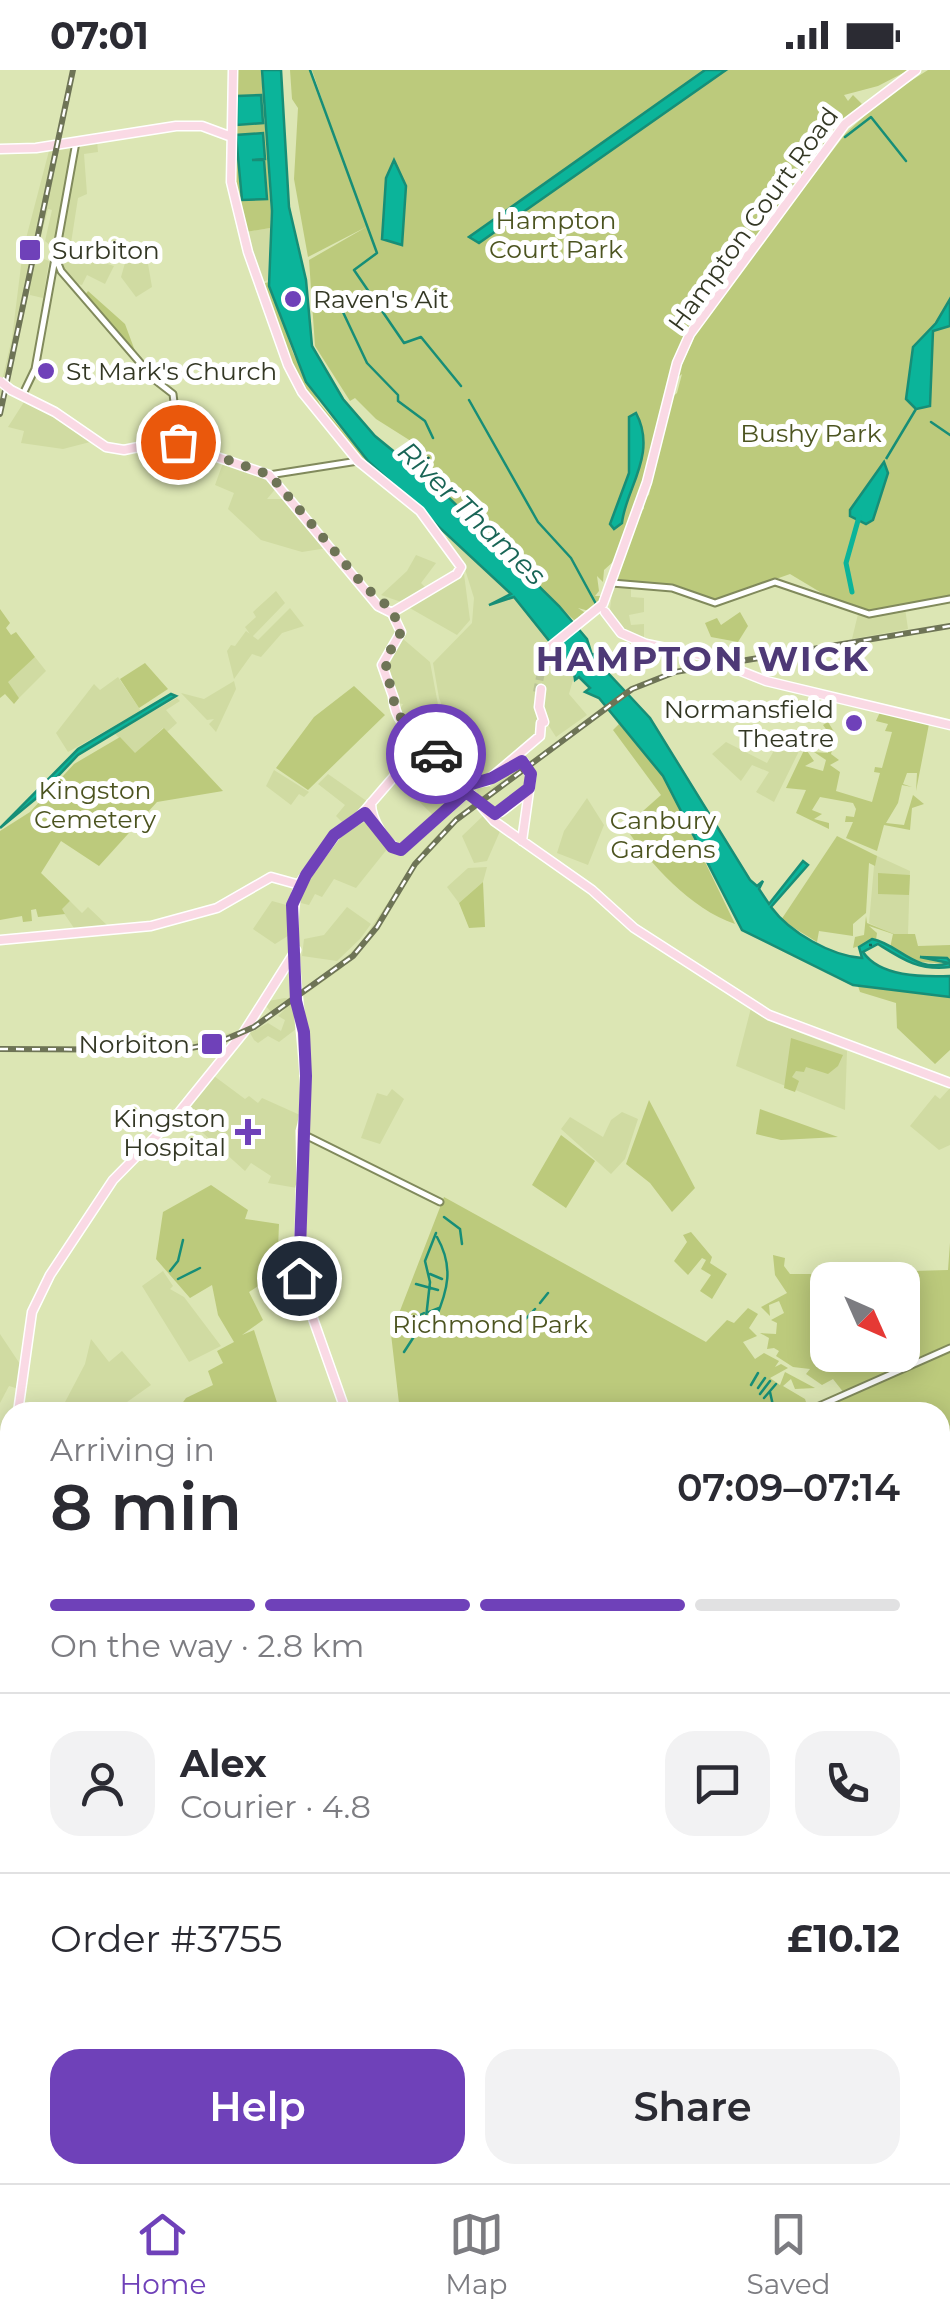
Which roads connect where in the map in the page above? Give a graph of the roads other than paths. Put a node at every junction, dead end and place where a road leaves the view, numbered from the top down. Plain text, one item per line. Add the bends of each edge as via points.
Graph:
1 (233, 70) edge
2 (916, 70) edge
3 (229, 136) junction
4 (76, 142) junction
5 (0, 149) edge
6 (55, 266) junction
7 (0, 381) edge
8 (22, 395) junction
9 (181, 445) junction
10 (358, 461) junction
11 (270, 475) junction
12 (609, 587) junction
13 (950, 599) edge
14 (390, 612) junction
15 (599, 613) junction
16 (546, 657) tunnel mouth
17 (538, 698) tunnel mouth
18 (542, 722) junction
19 (950, 725) edge
20 (412, 734) junction
21 (423, 743) junction
22 (412, 754) junction
23 (524, 762) junction
24 (487, 780) junction
25 (465, 789) junction
26 (528, 791) junction
27 (371, 803) junction
28 (488, 813) junction
29 (360, 816) junction
30 (373, 818) junction
31 (520, 836) junction
32 (297, 885) junction
33 (0, 940) edge
34 (296, 950) junction
35 (950, 1083) edge
36 (302, 1128) junction
37 (440, 1202) dead end
38 (950, 1348) edge
39 (19, 1402) edge
40 (342, 1402) edge
41 (827, 1402) edge

1 - 3 main road
2 - 12 main road, Hampton Court Road via 844,124 690,334
3 - 4 main road via 176,126
3 - 10 main road via 242,229 283,354 302,392
4 - 5 main road
4 - 6 main road
6 - 8 main road via 35,369
6 - 9 main road via 173,394
7 - 8 main road, bridge
8 - 9 main road via 106,447
9 - 11 main road
10 - 11 main road
10 - 14 main road via 421,511 461,570
11 - 14 main road
12 - 13 main road via 668,587 712,602 778,583 869,614
12 - 15 main road, Hampton Court Road
14 - 20 main road via 401,632 382,665 402,725
15 - 16 main road
15 - 19 main road via 644,643
17 - 18 main road
18 - 23 main road via 543,738
18 - 24 main road via 540,736
20 - 21 main road
20 - 22 main road
21 - 22 main road
21 - 25 main road via 437,755 442,772
22 - 27 main road
23 - 24 main road
23 - 26 main road via 531,774
24 - 25 main road
25 - 28 main road
25 - 30 main road via 398,850
26 - 28 main road via 501,812
26 - 31 main road
27 - 29 main road
27 - 30 main road
28 - 31 main road
29 - 30 main road
29 - 32 main road via 334,835
31 - 35 main road via 640,933 769,1015
32 - 33 main road via 269,877 233,900 146,927
32 - 34 main road
34 - 36 main road
34 - 39 main road via 249,1025 178,1114 113,1180 47,1280 32,1312
36 - 37 main road
36 - 40 main road via 300,1285
38 - 41 main road

